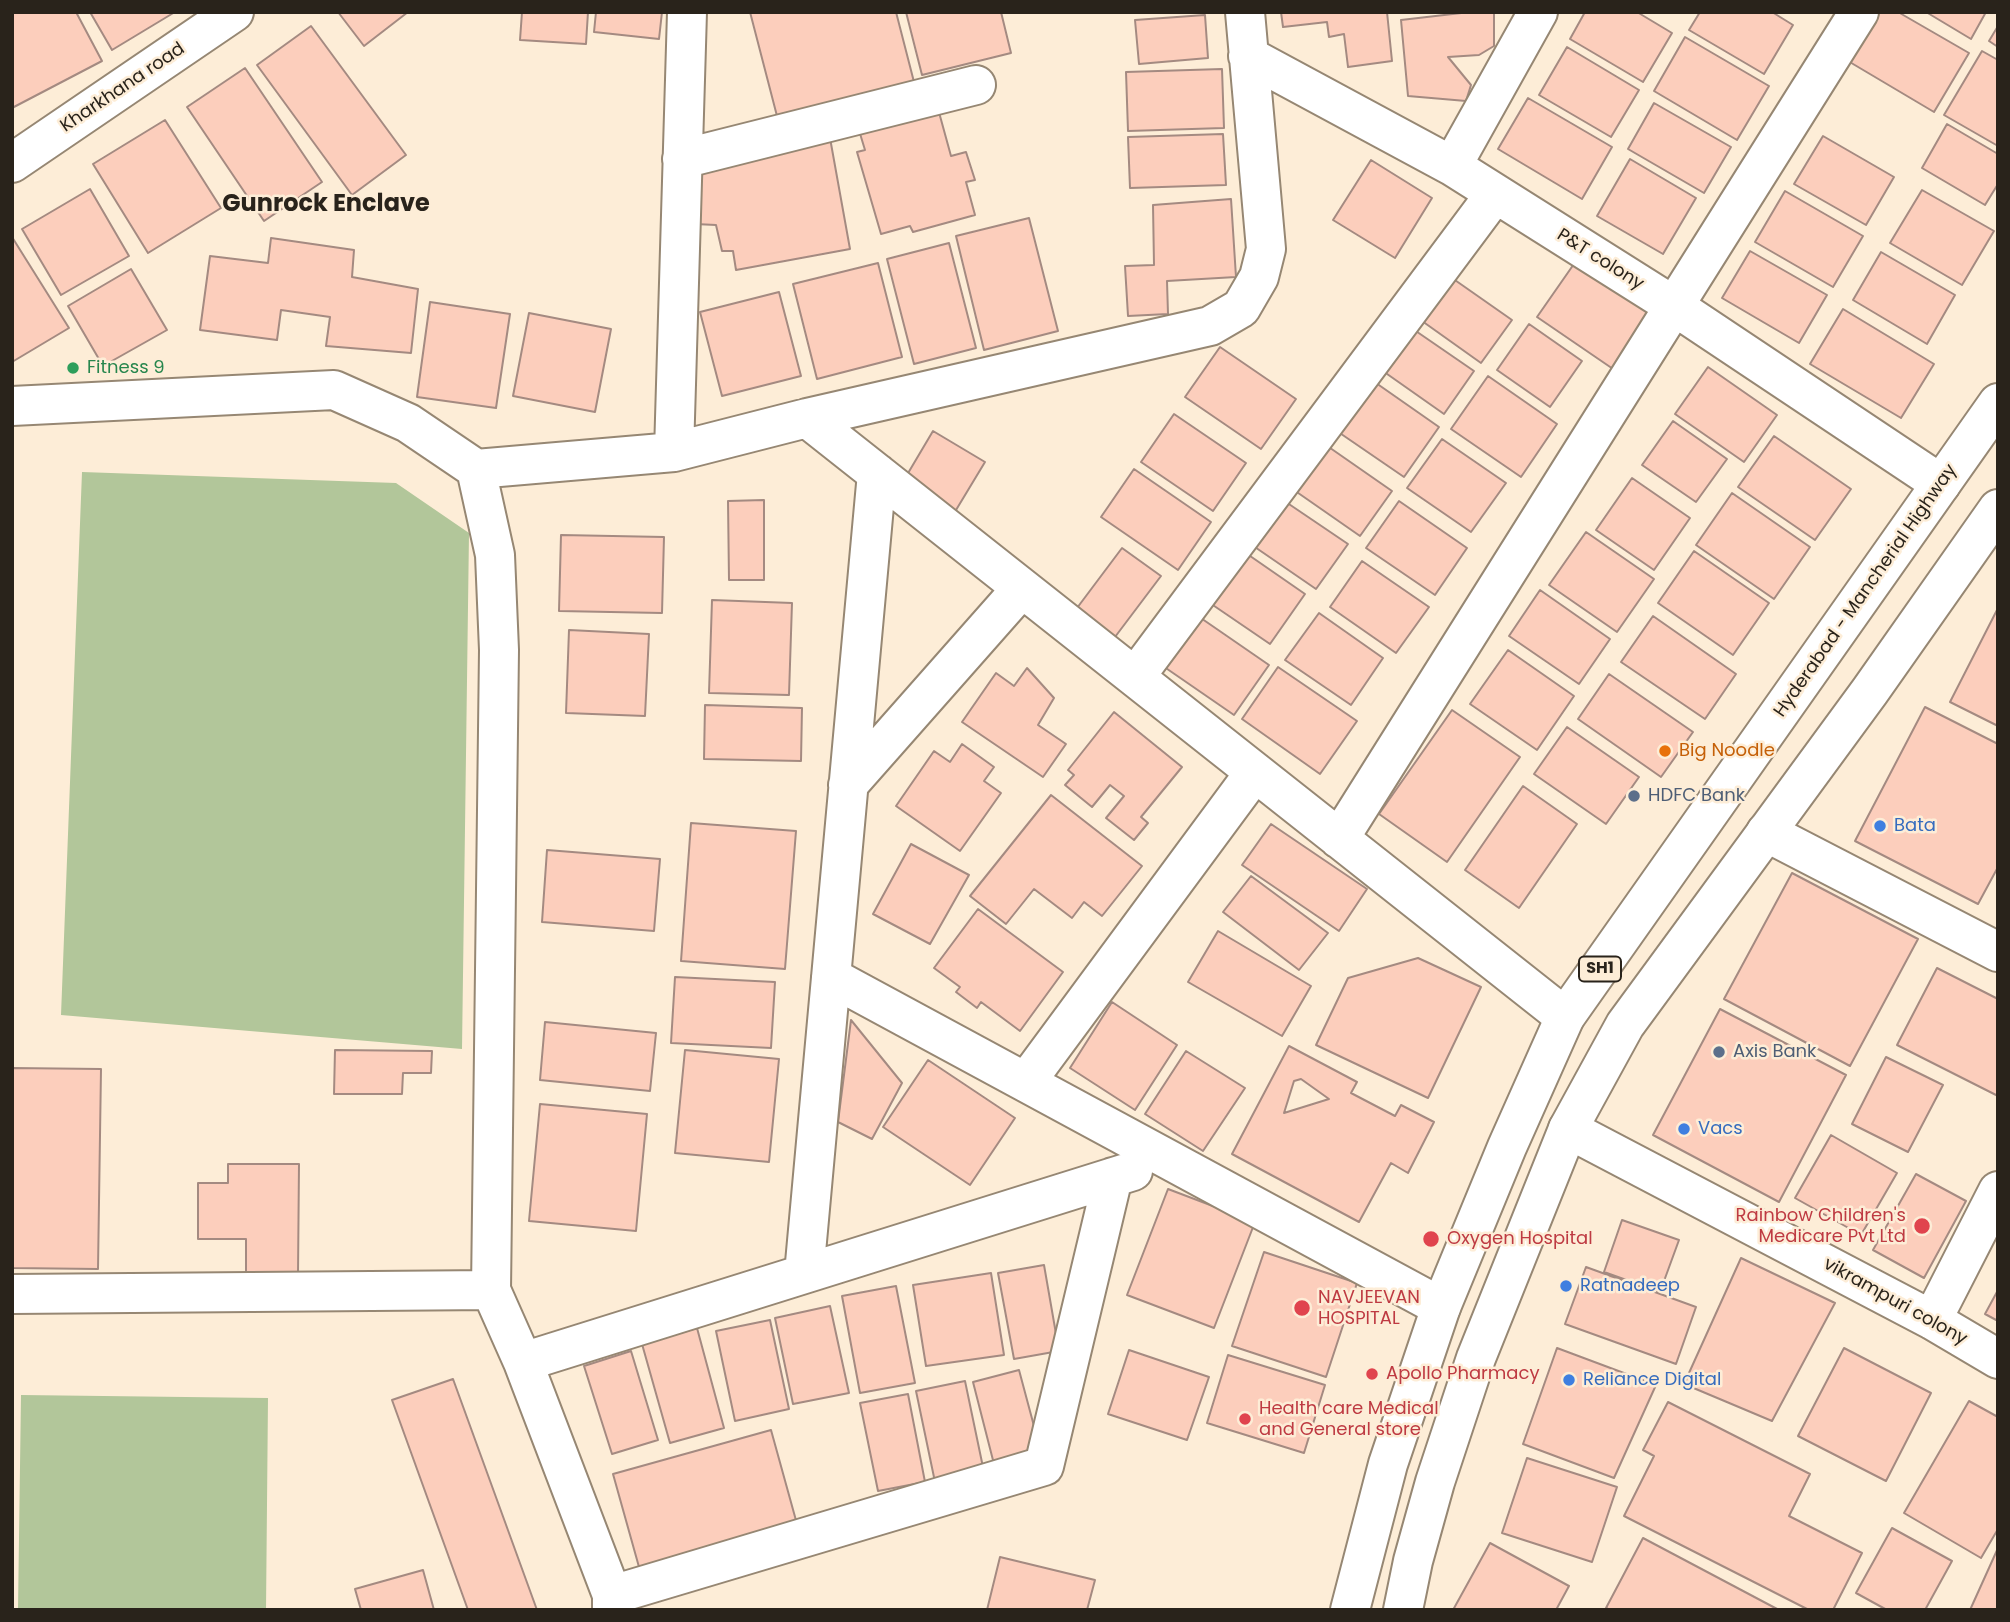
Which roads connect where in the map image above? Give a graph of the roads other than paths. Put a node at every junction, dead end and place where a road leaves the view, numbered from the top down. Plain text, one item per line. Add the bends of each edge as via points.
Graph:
1 (234, 12) edge
2 (687, 12) edge
3 (1245, 12) edge
4 (1859, 12) edge
5 (1529, 20) edge
6 (1248, 56) junction
7 (976, 85) dead end
8 (682, 159) junction
9 (12, 163) edge
10 (1452, 166) junction
11 (1495, 194) junction
12 (1674, 306) junction
13 (1998, 403) edge
14 (12, 406) edge
15 (807, 418) junction
16 (674, 452) junction
17 (476, 469) junction
18 (877, 473) junction
19 (1941, 484) junction
20 (1991, 531) edge
21 (1022, 588) junction
22 (1135, 677) junction
23 (1255, 772) junction
24 (848, 785) junction
25 (1766, 832) junction
26 (1339, 839) junction
27 (1998, 951) edge
28 (831, 977) junction
29 (1565, 1017) junction
30 (1026, 1082) junction
31 (1568, 1129) junction
32 (1170, 1160) junction
33 (1113, 1177) junction
34 (1998, 1191) edge
35 (804, 1274) junction
36 (491, 1290) junction
37 (12, 1294) edge
38 (1441, 1307) junction
39 (1932, 1320) junction
40 (1998, 1359) edge
41 (523, 1362) junction
42 (612, 1602) edge
43 (1350, 1610) edge
44 (1403, 1610) edge

1 - 9 street, Kharkhana road
2 - 8 street
3 - 6 street
4 - 12 street
5 - 10 street
6 - 10 street, P&T colony
6 - 15 street via 1266,249 1259,276 1241,308 1210,326
7 - 8 street
8 - 16 street
10 - 11 street, P&T colony
11 - 12 street, P&T colony
11 - 22 street
12 - 19 street, P&T colony
12 - 26 street
13 - 19 street, Hyderabad - Mancherial Highway / SH1
14 - 17 street via 334,390 408,423
15 - 16 street
15 - 18 street
16 - 17 street
17 - 36 street via 495,555 499,650
18 - 21 street
18 - 24 street
19 - 29 street, Hyderabad - Mancherial Highway / SH1
20 - 25 street
21 - 22 street
21 - 24 street
22 - 23 street
23 - 26 street
23 - 30 street
24 - 28 street
25 - 27 street
25 - 31 street via 1625,1025
26 - 29 street
28 - 30 street
28 - 35 street
29 - 38 street, Hyderabad - Mancherial Highway / SH1
30 - 32 street
31 - 39 street, vikrampuri colony
31 - 44 street via 1476,1358 1431,1495
32 - 33 street
32 - 38 street
33 - 35 street
33 - 42 street via 1044,1466
34 - 39 street
35 - 41 street
36 - 37 street
36 - 41 street
38 - 43 street, Hyderabad - Mancherial Highway / SH1 via 1388,1464
39 - 40 street, vikrampuri colony
41 - 42 street

